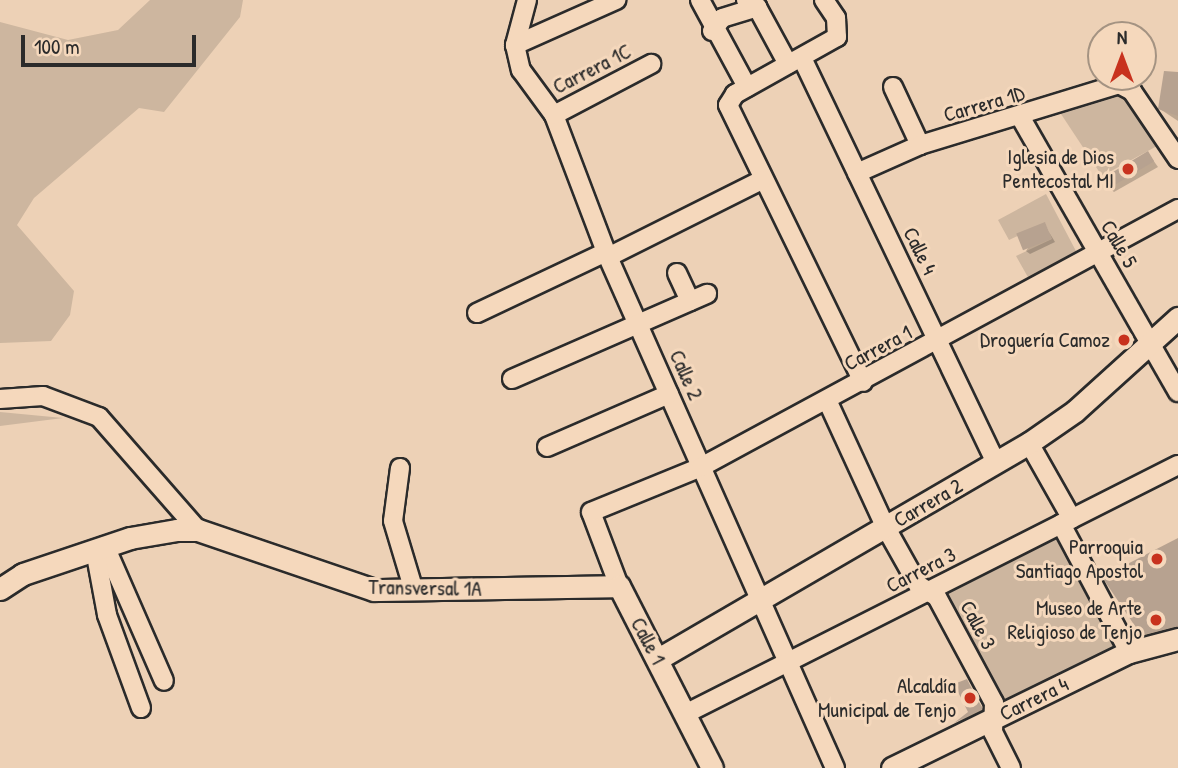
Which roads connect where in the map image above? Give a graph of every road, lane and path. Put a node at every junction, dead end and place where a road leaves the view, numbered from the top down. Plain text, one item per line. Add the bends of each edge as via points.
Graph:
1 (527, 0) edge
2 (616, 0) edge
3 (700, 0) edge
4 (824, 0) edge
5 (751, 4) edge
6 (712, 31) junction
7 (515, 45) junction
8 (795, 61) junction
9 (651, 64) dead end
10 (747, 87) junction
11 (893, 87) dead end
12 (554, 115) junction
13 (1021, 118) junction
14 (920, 145) junction
15 (1178, 159) edge
16 (857, 173) junction
17 (762, 180) junction
18 (1178, 209) edge
19 (607, 254) junction
20 (1100, 257) junction
21 (677, 273) dead end
22 (707, 294) dead end
23 (690, 301) junction
24 (477, 313) dead end
25 (1178, 318) edge
26 (638, 323) junction
27 (1148, 341) junction
28 (938, 342) junction
29 (512, 379) dead end
30 (863, 382) junction
31 (1178, 393) edge
32 (669, 394) junction
33 (0, 399) edge
34 (827, 400) junction
35 (1029, 443) junction
36 (547, 447) dead end
37 (996, 463) junction
38 (1178, 465) edge
39 (701, 467) junction
40 (400, 468) dead end
41 (591, 512) joint
42 (1067, 521) junction
43 (886, 528) junction
44 (198, 530) junction
45 (100, 548) junction
46 (619, 586) junction
47 (0, 589) edge
48 (414, 591) junction
49 (928, 591) junction
50 (761, 603) junction
51 (1178, 639) edge
52 (1129, 652) junction
53 (658, 659) junction
54 (789, 664) junction
55 (164, 681) dead end
56 (141, 708) dead end
57 (685, 714) junction
58 (994, 719) junction
59 (712, 768) edge
60 (835, 768) edge
61 (892, 768) edge
62 (1011, 768) edge

1 - 7 street
2 - 7 street
3 - 6 street
4 - 8 street via 836,18 837,37
5 - 6 street via 722,18
5 - 8 street, Calle 4
6 - 10 street
7 - 12 street, Calle 2 via 521,70
8 - 10 street
8 - 16 street, Calle 4
9 - 12 street, Carrera 1C
10 - 17 street via 728,102
11 - 14 street
12 - 19 street, Calle 2
13 - 14 street, Carrera 1D
13 - 15 street, Carrera 1D via 1124,85
13 - 20 street, Calle 5
14 - 16 street, Carrera 1D
16 - 28 street, Calle 4
17 - 19 street
17 - 30 street
18 - 20 street, Carrera 1
19 - 24 street
19 - 26 street, Calle 2
20 - 27 street, Calle 5
20 - 28 street, Carrera 1
21 - 23 street
22 - 23 street
23 - 26 street
25 - 27 main road, Carrera 2
26 - 29 street
26 - 32 street, Calle 2
27 - 31 street, Calle 5
27 - 35 main road, Carrera 2 via 1076,411
28 - 30 street, Carrera 1
28 - 37 street, Calle 4
30 - 34 street, Carrera 1
32 - 36 street
32 - 39 street, Calle 2
33 - 44 street via 43,396 99,417
34 - 39 street, Carrera 1
34 - 43 street, Calle 3
35 - 37 main road, Carrera 2
35 - 42 street
37 - 43 main road, Carrera 2
38 - 42 street, Carrera 3
39 - 41 street, Carrera 1
39 - 50 street, Calle 2
40 - 48 street via 393,521
41 - 46 street, Calle 1
42 - 49 street, Carrera 3
42 - 52 street
43 - 49 street, Calle 3
43 - 50 main road, Carrera 2
44 - 45 main road via 156,532
44 - 48 main road, Transversal 1A via 348,586
45 - 47 main road
45 - 55 street
45 - 56 street via 107,615
46 - 48 main road, Transversal 1A
46 - 53 main road, Calle 1
49 - 54 street, Carrera 3
49 - 58 street, Calle 3 via 994,703
50 - 53 main road, Carrera 2
50 - 54 street, Calle 2
51 - 52 main road, Carrera 4
52 - 58 main road, Carrera 4
53 - 57 main road, Calle 1
54 - 57 street, Carrera 3
54 - 60 street, Calle 2
57 - 59 main road, Calle 1
58 - 61 main road, Carrera 4
58 - 62 street, Calle 3 via 995,738

